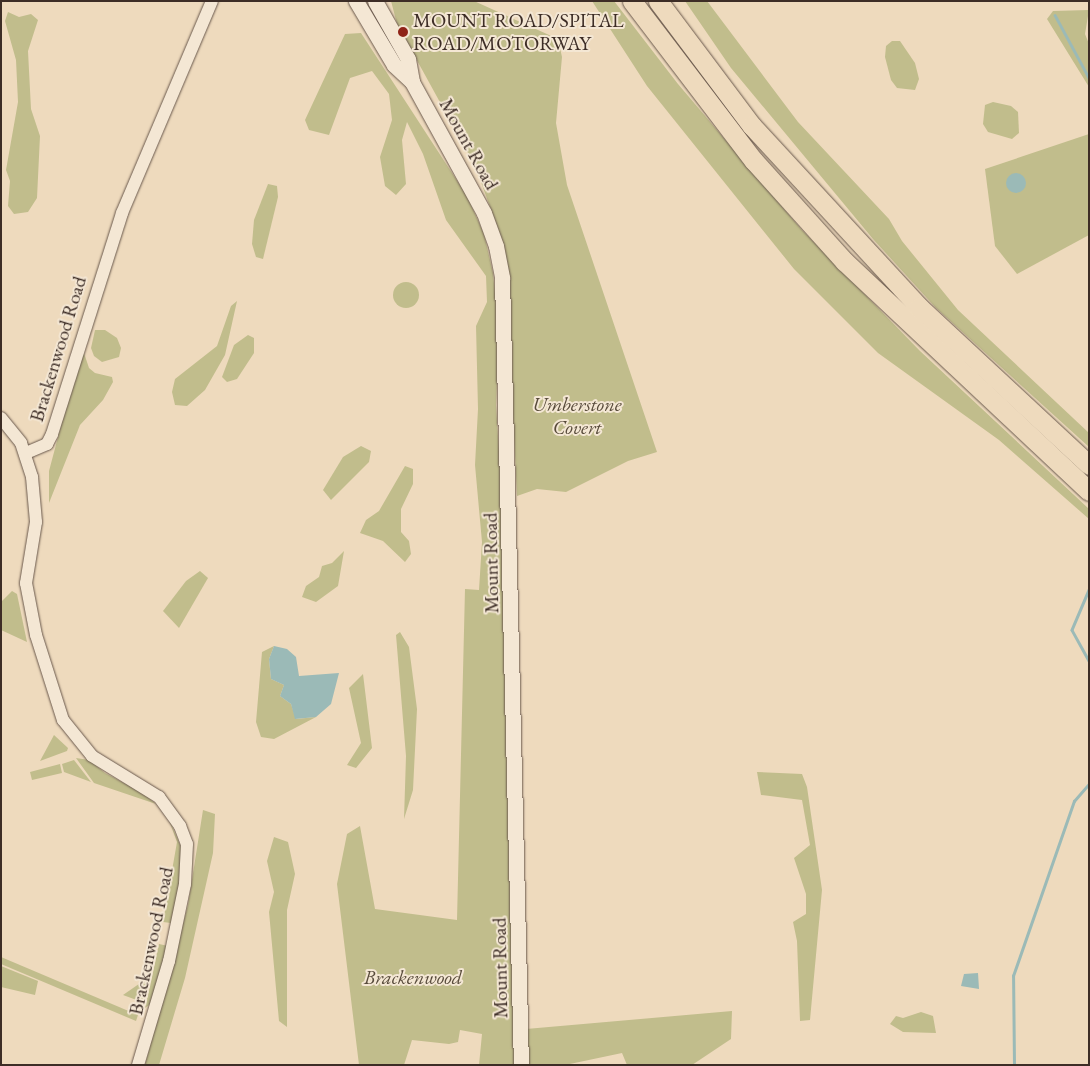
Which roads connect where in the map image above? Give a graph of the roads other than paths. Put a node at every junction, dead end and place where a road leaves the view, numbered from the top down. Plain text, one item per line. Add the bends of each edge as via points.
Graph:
1 (212, 1) edge
2 (356, 1) edge
3 (375, 1) edge
4 (630, 1) edge
5 (658, 1) edge
6 (674, 1) edge
7 (412, 82) junction
8 (752, 126) junction
9 (1, 418) edge
10 (26, 453) junction
11 (1089, 465) edge
12 (1089, 492) edge
13 (138, 1065) edge
14 (521, 1065) edge

1 - 10 street, Brackenwood Road via 122,213 52,434 47,444
2 - 7 main road, Mount Road via 394,65
3 - 7 main road, Mount Road via 408,59
4 - 12 highway via 754,161 844,261
5 - 8 highway
6 - 8 highway
7 - 14 main road, Mount Road via 484,213 496,246 502,278
8 - 11 highway via 919,307
9 - 10 street
10 - 13 street, Brackenwood Road via 36,497 36,522 26,583 51,691 64,720 92,756 159,798 180,826 187,844 184,884 169,961

